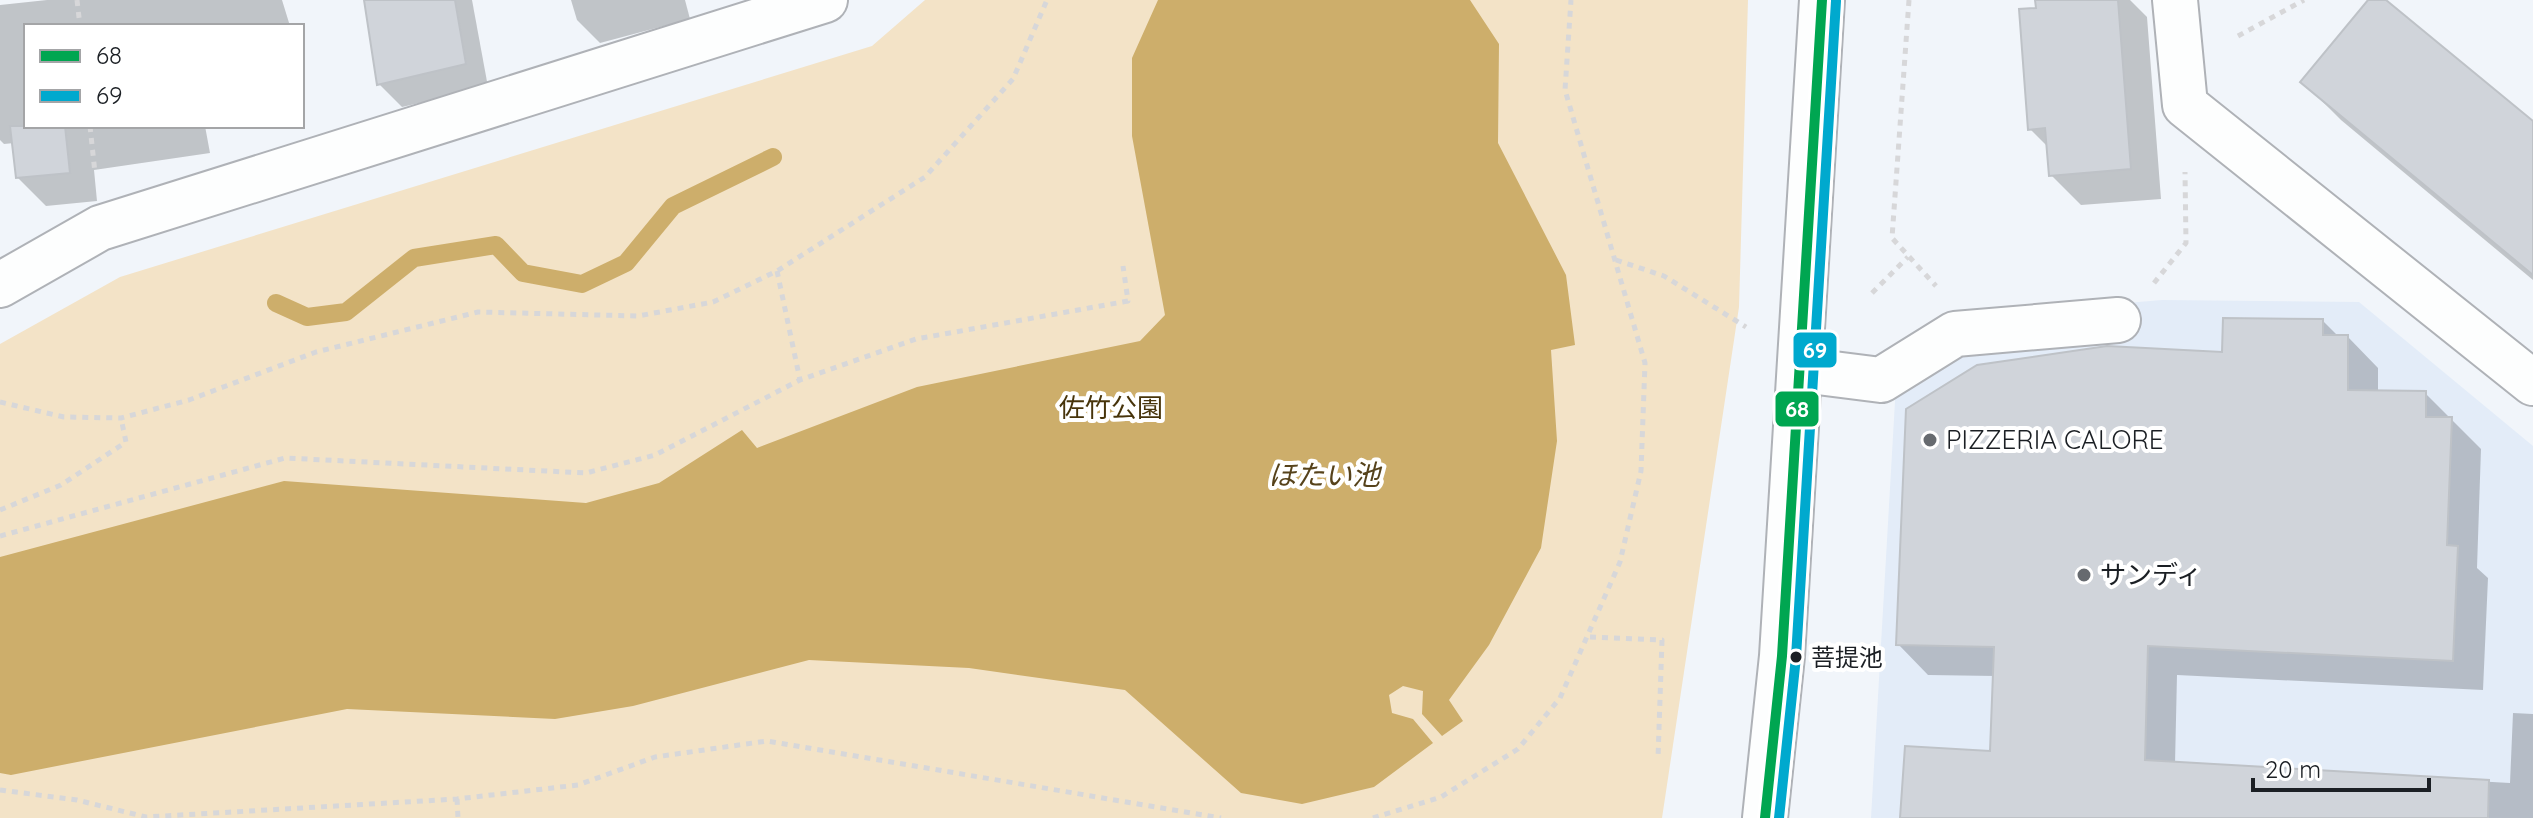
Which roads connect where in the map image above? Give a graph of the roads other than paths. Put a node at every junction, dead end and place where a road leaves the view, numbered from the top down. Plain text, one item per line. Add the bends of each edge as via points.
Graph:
1 (825, 0) edge
2 (1822, 0) edge
3 (2175, 0) edge
4 (0, 285) edge
5 (2129, 302) road end
6 (1802, 370) junction
7 (2533, 383) edge
8 (1765, 818) edge

1 - 4 street via 100,228
2 - 6 street
3 - 7 street via 2185,105
5 - 6 street via 1955,334 1881,380
6 - 8 street

